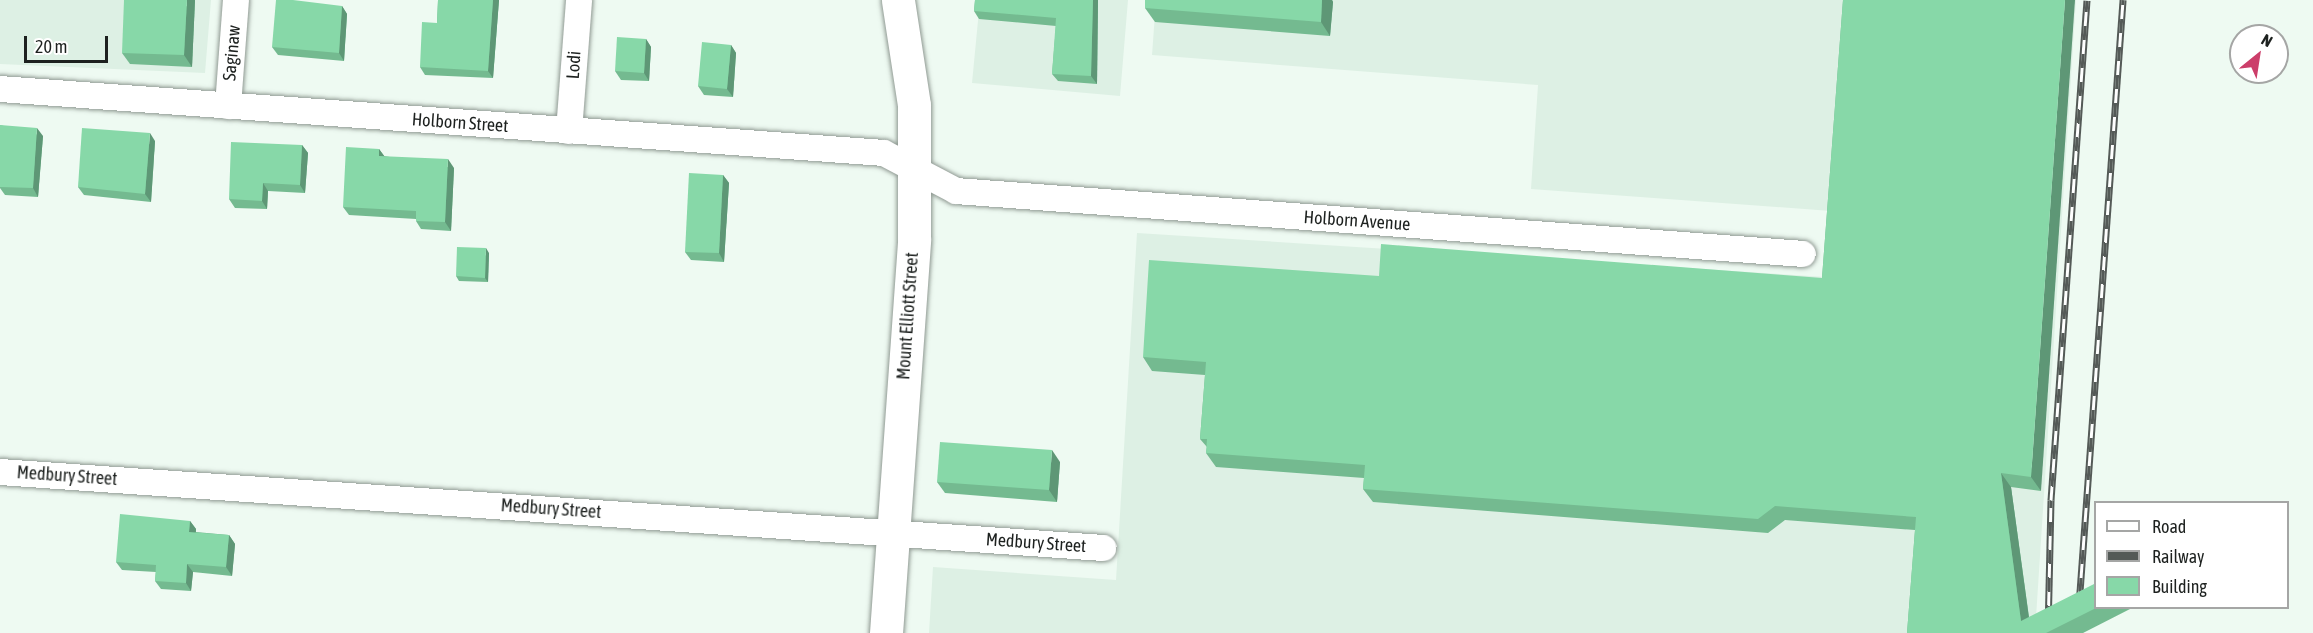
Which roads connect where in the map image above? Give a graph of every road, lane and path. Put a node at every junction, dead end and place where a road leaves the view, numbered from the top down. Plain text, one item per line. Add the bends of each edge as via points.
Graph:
1 (236, 0) edge
2 (579, 0) edge
3 (898, 0) edge
4 (0, 89) edge
5 (228, 106) junction
6 (569, 131) junction
7 (914, 172) junction
8 (1803, 254) dead end
9 (0, 472) edge
10 (893, 532) junction
11 (1103, 548) dead end
12 (886, 633) edge

1 - 5 street, Saginaw
2 - 6 street, Lodi
3 - 7 main road, Mount Elliott Street via 914,105
4 - 5 street, Holborn Street
5 - 6 street, Holborn Street
6 - 7 street, Holborn Street via 884,153
7 - 8 street, Holborn Avenue via 956,191
7 - 10 main road, Mount Elliott Street
9 - 10 street, Medbury Street
10 - 11 street, Medbury Street
10 - 12 main road, Mount Elliott Street

